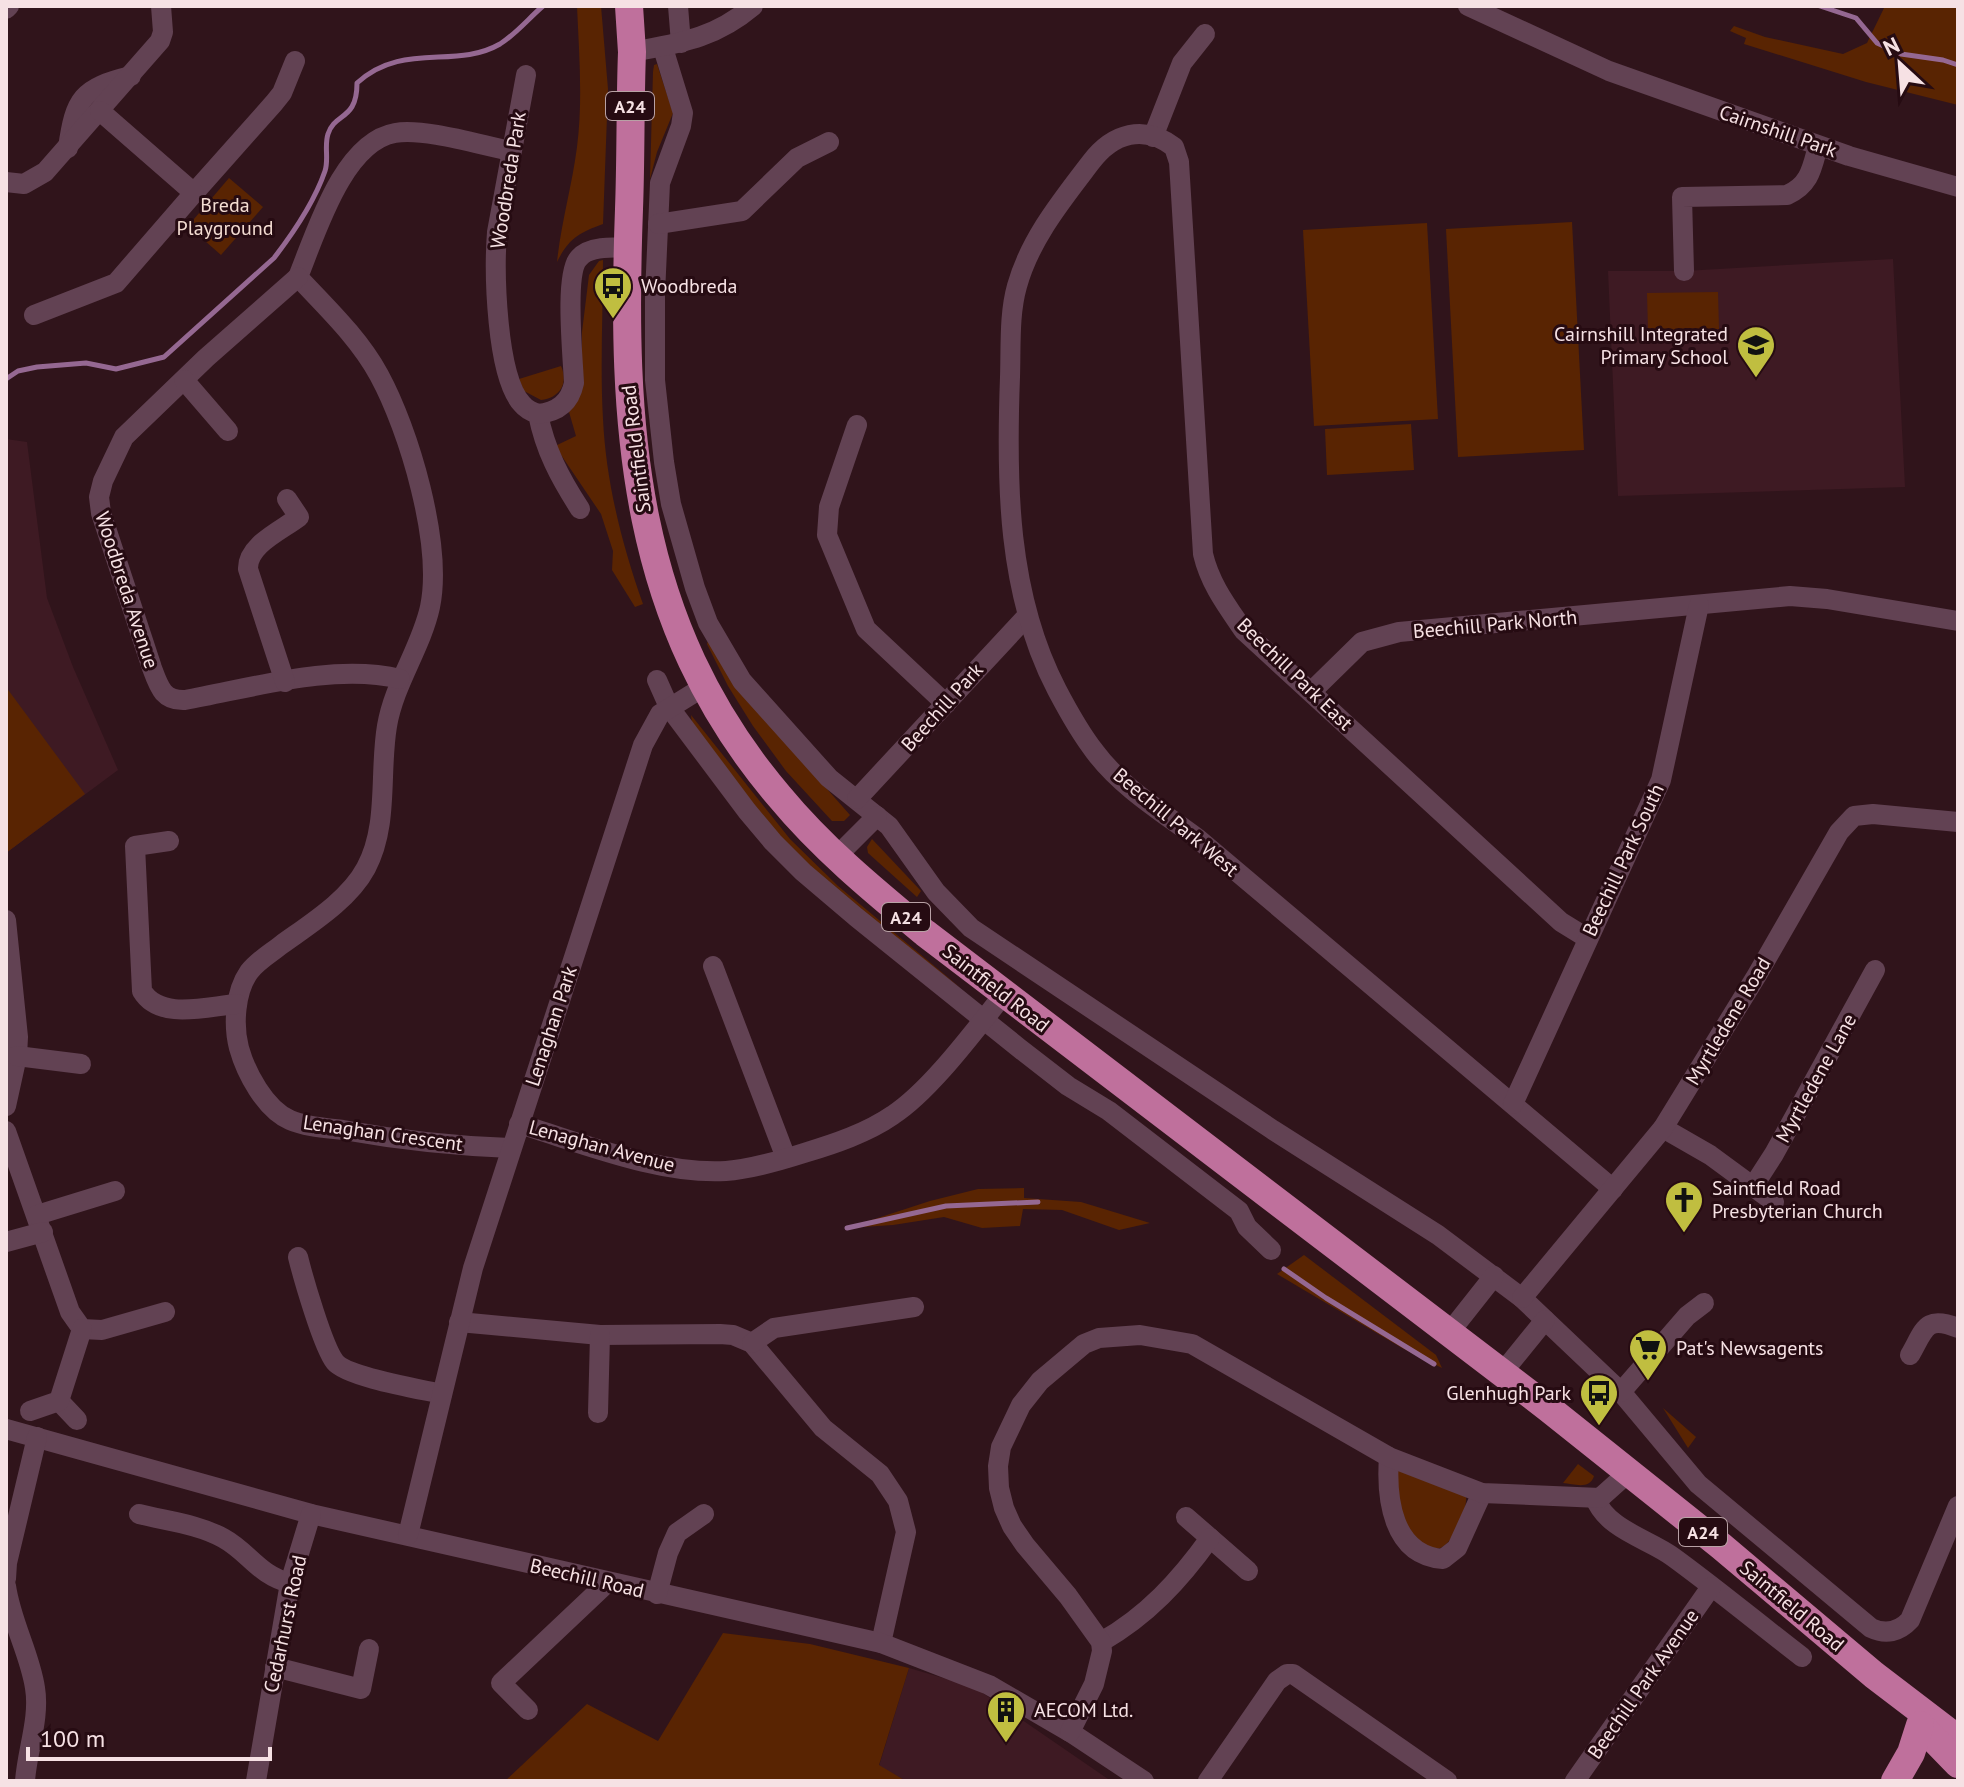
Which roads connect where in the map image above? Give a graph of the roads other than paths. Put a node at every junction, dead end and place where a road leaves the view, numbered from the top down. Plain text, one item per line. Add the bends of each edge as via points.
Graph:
1 (161, 6) edge
2 (629, 6) edge
3 (678, 6) edge
4 (753, 6) edge
5 (1468, 6) edge
6 (1205, 34) dead end
7 (672, 46) junction
8 (632, 52) junction
9 (295, 61) dead end
10 (526, 75) dead end
11 (131, 76) junction
12 (100, 111) junction
13 (1153, 137) junction
14 (829, 142) dead end
15 (1818, 146) junction
16 (68, 148) junction
17 (511, 151) junction
18 (6, 182) edge
19 (1958, 187) edge
20 (194, 193) junction
21 (658, 224) junction
22 (627, 248) junction
23 (1684, 271) dead end
24 (298, 277) junction
25 (34, 315) dead end
26 (184, 380) junction
27 (538, 414) junction
28 (857, 425) dead end
29 (228, 431) dead end
30 (287, 499) dead end
31 (580, 509) dead end
32 (1699, 605) junction
33 (1027, 616) junction
34 (1958, 621) edge
35 (400, 679) junction
36 (657, 680) dead end
37 (285, 682) junction
38 (705, 686) junction
39 (1312, 691) junction
40 (946, 704) junction
41 (669, 707) junction
42 (857, 799) junction
43 (877, 816) junction
44 (1958, 822) edge
45 (169, 841) dead end
46 (836, 857) junction
47 (6, 920) edge
48 (1587, 938) junction
49 (713, 966) dead end
50 (1875, 970) dead end
51 (1004, 994) junction
52 (10, 997) edge
53 (237, 1004) junction
54 (984, 1019) junction
55 (17, 1056) junction
56 (81, 1064) dead end
57 (1513, 1104) junction
58 (6, 1106) edge
59 (519, 1124) junction
60 (1663, 1128) junction
61 (6, 1131) edge
62 (511, 1148) junction
63 (786, 1158) junction
64 (1754, 1185) junction
65 (1613, 1189) junction
66 (115, 1191) dead end
67 (1774, 1202) dead end
68 (40, 1223) junction
69 (6, 1242) edge
70 (1271, 1250) dead end
71 (298, 1257) dead end
72 (1494, 1276) junction
73 (1522, 1298) junction
74 (1704, 1303) dead end
75 (914, 1307) dead end
76 (165, 1312) dead end
77 (1545, 1320) junction
78 (459, 1322) junction
79 (1958, 1328) edge
80 (82, 1329) junction
81 (1449, 1333) junction
82 (600, 1335) junction
83 (752, 1343) junction
84 (1910, 1355) dead end
85 (1502, 1373) junction
86 (1621, 1392) junction
87 (442, 1394) junction
88 (59, 1401) junction
89 (30, 1411) dead end
90 (598, 1413) dead end
91 (77, 1420) dead end
92 (6, 1429) edge
93 (37, 1437) junction
94 (1389, 1457) junction
95 (1629, 1472) junction
96 (1482, 1493) junction
97 (1595, 1498) junction
98 (1958, 1506) edge
99 (139, 1514) dead end
100 (311, 1514) junction
101 (704, 1514) dead end
102 (1186, 1517) dead end
103 (408, 1535) junction
104 (1210, 1538) junction
105 (1248, 1571) dead end
106 (6, 1579) edge
107 (290, 1583) junction
108 (607, 1583) junction
109 (6, 1586) edge
110 (1711, 1587) junction
111 (657, 1594) junction
112 (1101, 1642) junction
113 (881, 1643) junction
114 (369, 1649) dead end
115 (1802, 1657) dead end
116 (275, 1667) junction
117 (1874, 1675) junction
118 (528, 1710) dead end
119 (1920, 1725) junction
120 (1070, 1732) junction
121 (1954, 1750) edge
122 (25, 1781) edge
123 (256, 1781) edge
124 (1144, 1781) edge
125 (1208, 1781) edge
126 (1447, 1781) edge
127 (1575, 1781) edge
128 (1896, 1781) edge

1 - 11 street via 160,41
2 - 8 highway, Saintfield Road / A24
3 - 7 street, Saintfield Road
4 - 7 street via 718,30
5 - 15 street, Cairnshill Park via 1601,68
6 - 13 street via 1182,63
7 - 8 street
7 - 21 street, Saintfield Road via 683,113 660,183
8 - 22 highway, Saintfield Road / A24
9 - 20 street via 282,93
10 - 17 street, Woodbreda Park
11 - 12 street
11 - 16 street via 103,83 84,95 74,112
12 - 16 street
12 - 20 street
13 - 33 street, Beechill Park West via 1135,132 1115,139 1095,156 1032,248 1017,288 1009,511
13 - 39 street, Beechill Park East via 1174,147 1179,162 1207,572 1244,631
14 - 21 street via 797,158 742,211
15 - 19 street, Cairnshill Park
15 - 23 street via 1806,181 1787,195 1681,188
16 - 18 street via 33,180
17 - 24 street via 419,133 375,139 347,167
17 - 27 street, Woodbreda Park via 495,254 501,338 510,380 522,404
20 - 25 street via 116,283
21 - 42 street, Saintfield Road via 658,414 671,504 695,588 714,635 742,681 812,761
22 - 27 street via 593,250 573,267 571,396 562,406
22 - 38 highway, Saintfield Road / A24 via 626,366 637,479 658,572
24 - 26 street, Woodbreda Avenue
24 - 35 street, Lenaghan Crescent via 379,375 422,491 432,594
26 - 29 street
26 - 37 street, Woodbreda Avenue via 124,437 99,497 152,668 159,688 175,701
27 - 31 street via 544,442
28 - 40 street via 829,507 827,535 866,629
30 - 37 street via 299,517 248,560
32 - 34 street, Beechill Park North via 1790,596
32 - 39 street, Beechill Park North via 1379,636 1362,642
32 - 48 street, Beechill Park South via 1661,780
33 - 40 street, Beechill Park
33 - 57 street, Beechill Park West via 1057,689 1096,753 1130,788 1197,838
35 - 37 street, Woodbreda Avenue via 358,672
35 - 53 street, Lenaghan Crescent via 386,729 372,856 335,903 249,971
36 - 41 street, Saintfield Road
38 - 41 street, Lenaghan Park
38 - 46 highway, Saintfield Road / A24 via 768,782
39 - 48 street, Beechill Park East via 1561,922
40 - 42 street, Beechill Park
41 - 54 street, Saintfield Road via 783,852
41 - 59 street, Lenaghan Park via 654,721 643,745
42 - 43 street, Saintfield Road
43 - 46 street
43 - 72 street, Saintfield Road via 899,837 952,911 987,941
44 - 60 street, Myrtledene Road via 1854,816 1839,832
45 - 53 street via 135,846 142,991 147,999 171,1009
46 - 51 highway, Saintfield Road / A24
47 - 52 street
48 - 57 street, Beechill Park South
49 - 63 street
50 - 64 street, Myrtledene Lane
51 - 54 street, Lenaghan Avenue
51 - 81 highway, Saintfield Road / A24
52 - 55 street
53 - 62 street, Lenaghan Crescent via 240,1053 264,1097 289,1119 376,1136
54 - 63 street, Lenaghan Avenue via 894,1115 849,1138
54 - 70 street, Saintfield Road via 1239,1211
55 - 56 street
55 - 58 street
57 - 65 street, Beechill Park West
59 - 62 street, Lenaghan Park
59 - 63 street, Lenaghan Avenue via 699,1171 728,1171
60 - 64 street
60 - 65 street, Myrtledene Road
61 - 68 street
62 - 78 street, Lenaghan Park
64 - 67 street
65 - 73 street, Myrtledene Road
66 - 68 street
68 - 69 street
68 - 80 street via 70,1312
71 - 87 street via 335,1362 349,1372
72 - 73 street, Saintfield Road
72 - 81 street
73 - 77 street, Saintfield Road
74 - 86 street
75 - 83 street via 774,1328
76 - 80 street via 102,1330
77 - 85 street
77 - 86 street, Saintfield Road
78 - 82 street
78 - 87 street, Lenaghan Park
79 - 84 street via 1933,1322
80 - 88 street
81 - 85 highway, Saintfield Road / A24
82 - 83 street via 720,1334
82 - 90 street
83 - 113 street via 823,1428 880,1474 898,1501 906,1532
85 - 95 highway, Saintfield Road / A24
86 - 98 street, Saintfield Road via 1698,1484 1871,1628 1896,1631 1910,1620
87 - 103 street, Lenaghan Park
88 - 89 street
88 - 91 street
92 - 93 street, Beechill Road
93 - 100 street, Beechill Road
93 - 106 street
94 - 96 street
94 - 96 street via 1389,1504 1397,1527 1406,1542 1432,1558 1443,1559 1457,1548
94 - 112 street via 1192,1344 1140,1335 1084,1344 1040,1381 1021,1405 1001,1447 999,1488 1025,1545
95 - 97 street
95 - 117 highway, Saintfield Road / A24
96 - 97 street
97 - 110 street, Saintfield Road via 1623,1529 1664,1550
99 - 107 street via 220,1535 256,1567
100 - 103 street, Beechill Road
100 - 107 street, Cedarhurst Road
101 - 111 street via 677,1533
102 - 104 street
103 - 108 street, Beechill Road
104 - 105 street
104 - 112 street via 1170,1589
107 - 116 street, Cedarhurst Road
108 - 111 street, Beechill Road
108 - 118 street via 501,1683
109 - 122 street via 37,1700
110 - 115 street, Saintfield Road
110 - 127 street, Beechill Park Avenue
111 - 113 street, Beechill Road
112 - 120 street via 1094,1684
113 - 120 street, Beechill Road via 989,1685
114 - 116 street via 361,1689
116 - 123 street, Cedarhurst Road
117 - 119 highway, Saintfield Road / A24
117 - 121 highway, Saintfield Road / A24
119 - 121 highway, Saintfield Road / A24
119 - 128 highway
120 - 124 street, Beechill Road
121 - 128 street via 1925,1757
125 - 126 street via 1287,1674

